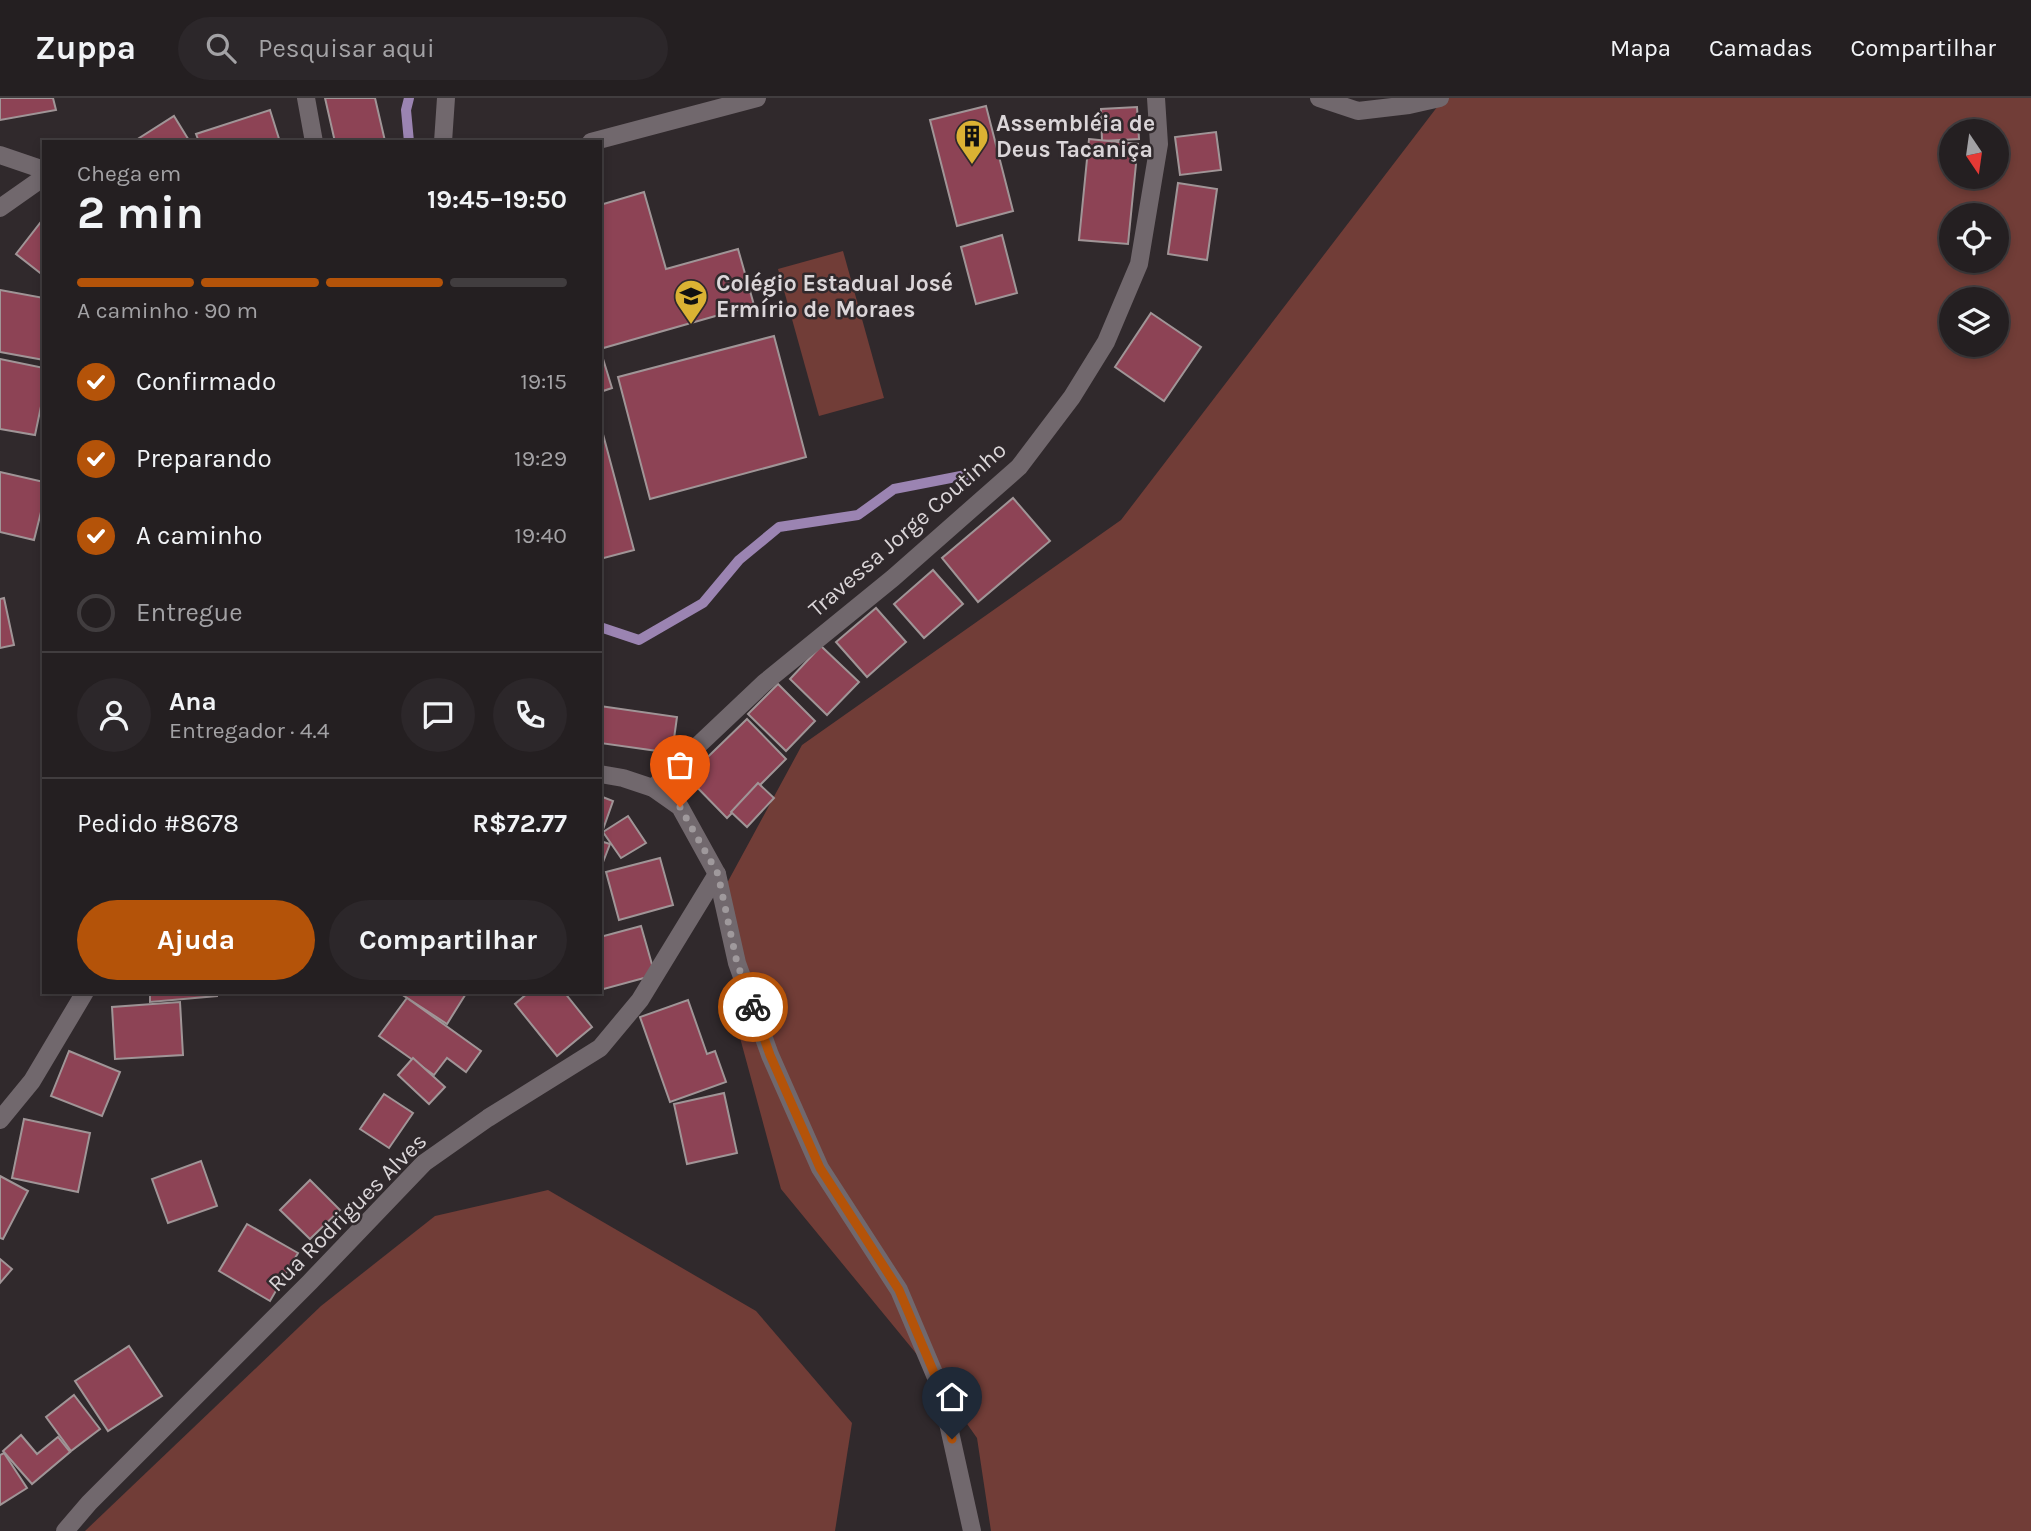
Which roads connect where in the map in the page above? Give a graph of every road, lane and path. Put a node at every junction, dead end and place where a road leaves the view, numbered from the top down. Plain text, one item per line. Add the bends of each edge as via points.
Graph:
1 (306, 98) edge
2 (446, 98) edge
3 (757, 98) edge
4 (1156, 98) edge
5 (1319, 98) edge
6 (1440, 98) edge
7 (314, 140) edge
8 (443, 140) edge
9 (599, 140) edge
10 (0, 155) edge
11 (42, 169) edge
12 (42, 178) edge
13 (0, 208) edge
14 (602, 774) edge
15 (653, 788) junction
16 (718, 874) junction
17 (84, 994) edge
18 (0, 1120) edge
19 (65, 1531) edge
20 (972, 1531) edge

1 - 7 street
2 - 8 street
3 - 9 street
4 - 15 street, Travessa Jorge Coutinho via 1159,144 1139,264 1106,342 1072,397 1019,467 764,683
5 - 6 street via 1359,111
10 - 11 street
12 - 13 street
14 - 15 street
15 - 16 street via 680,807
16 - 19 street, Rua Rodrigues Alves via 640,1000 600,1048 424,1163
16 - 20 street via 737,963 776,1067 820,1168 899,1290 940,1387
17 - 18 street via 32,1081

